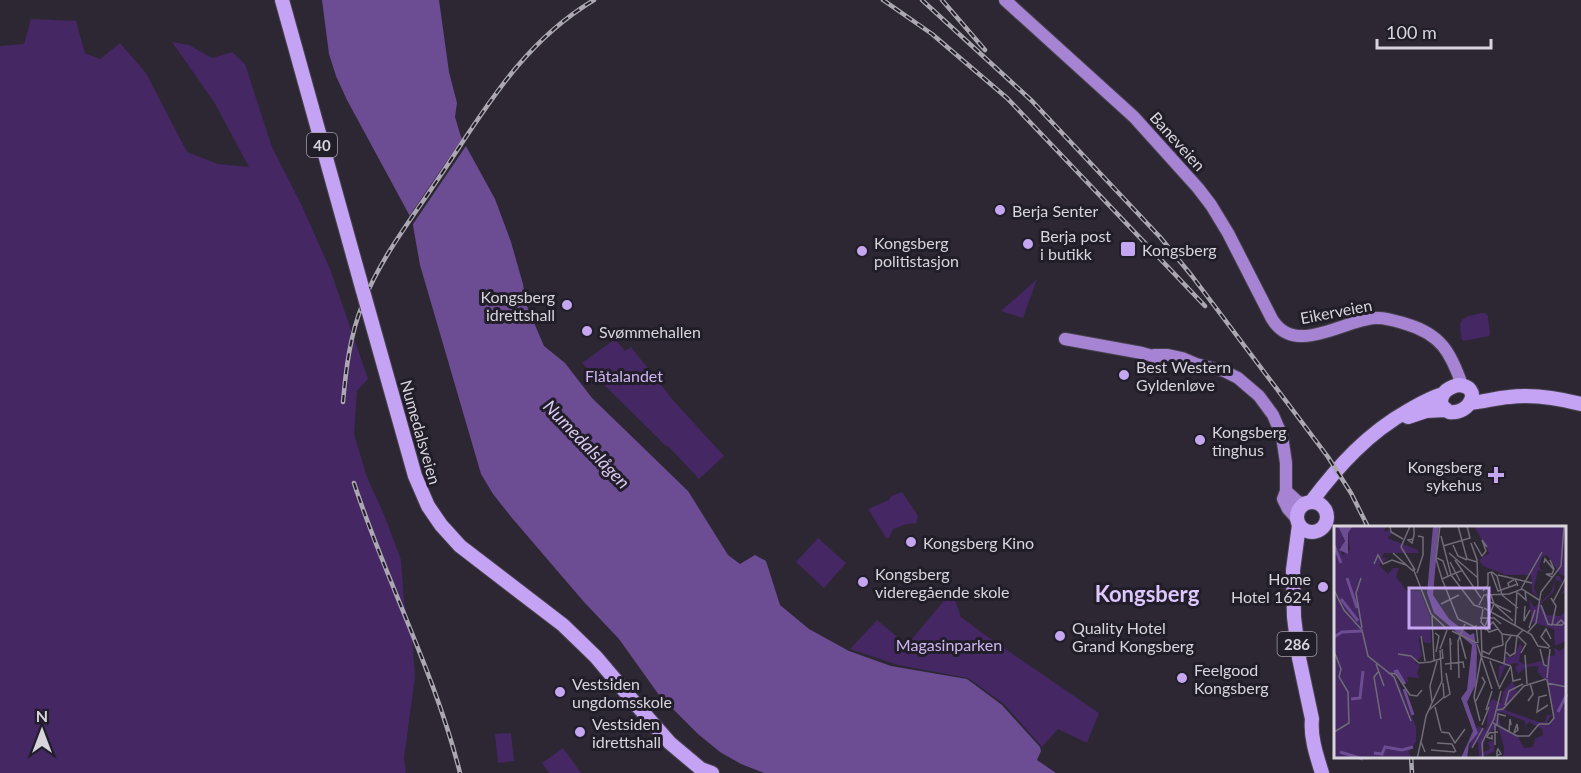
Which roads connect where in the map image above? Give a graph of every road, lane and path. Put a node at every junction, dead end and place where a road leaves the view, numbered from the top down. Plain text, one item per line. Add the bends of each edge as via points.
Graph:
1 (282, 0) edge
2 (1005, 0) edge
3 (1288, 334) joint
4 (1065, 339) dead end
5 (1459, 392) junction
6 (1581, 404) edge
7 (1445, 410) junction
8 (1389, 423) junction
9 (1332, 475) junction
10 (1286, 491) junction
11 (1308, 503) junction
12 (1326, 512) junction
13 (1298, 522) junction
14 (1317, 532) junction
15 (1294, 567) junction
16 (1312, 719) junction
17 (706, 772) edge
18 (1322, 773) edge
19 (1332, 773) edge

1 - 17 main road, Numedalsveien / 40, bridge via 424,499 441,525 470,555 584,644 656,728
2 - 3 main road, Baneveien via 1134,117 1198,188 1228,232 1272,319
3 - 5 main road, Eikerveien via 1326,332 1374,318 1410,325 1431,334 1443,346 1458,370
4 - 10 main road via 1196,364 1238,378 1259,396 1280,429
5 - 6 main road, 286 via 1541,397
5 - 7 main road via 1441,402
5 - 7 main road, 286 via 1464,410
5 - 8 main road, 286 via 1428,399
7 - 8 main road, 286 via 1426,411
8 - 9 main road, 286 via 1358,447
9 - 11 main road, 286
9 - 12 main road, 286
10 - 11 main road via 1296,501
10 - 13 main road via 1284,503
11 - 12 main road via 1315,502
11 - 13 main road, 286 via 1298,512
12 - 14 main road, 286 via 1325,526
13 - 14 main road via 1307,532
13 - 15 main road, 286
14 - 15 main road, 286
15 - 16 main road, 286 via 1295,634
16 - 18 main road, 286
16 - 19 main road, 286

